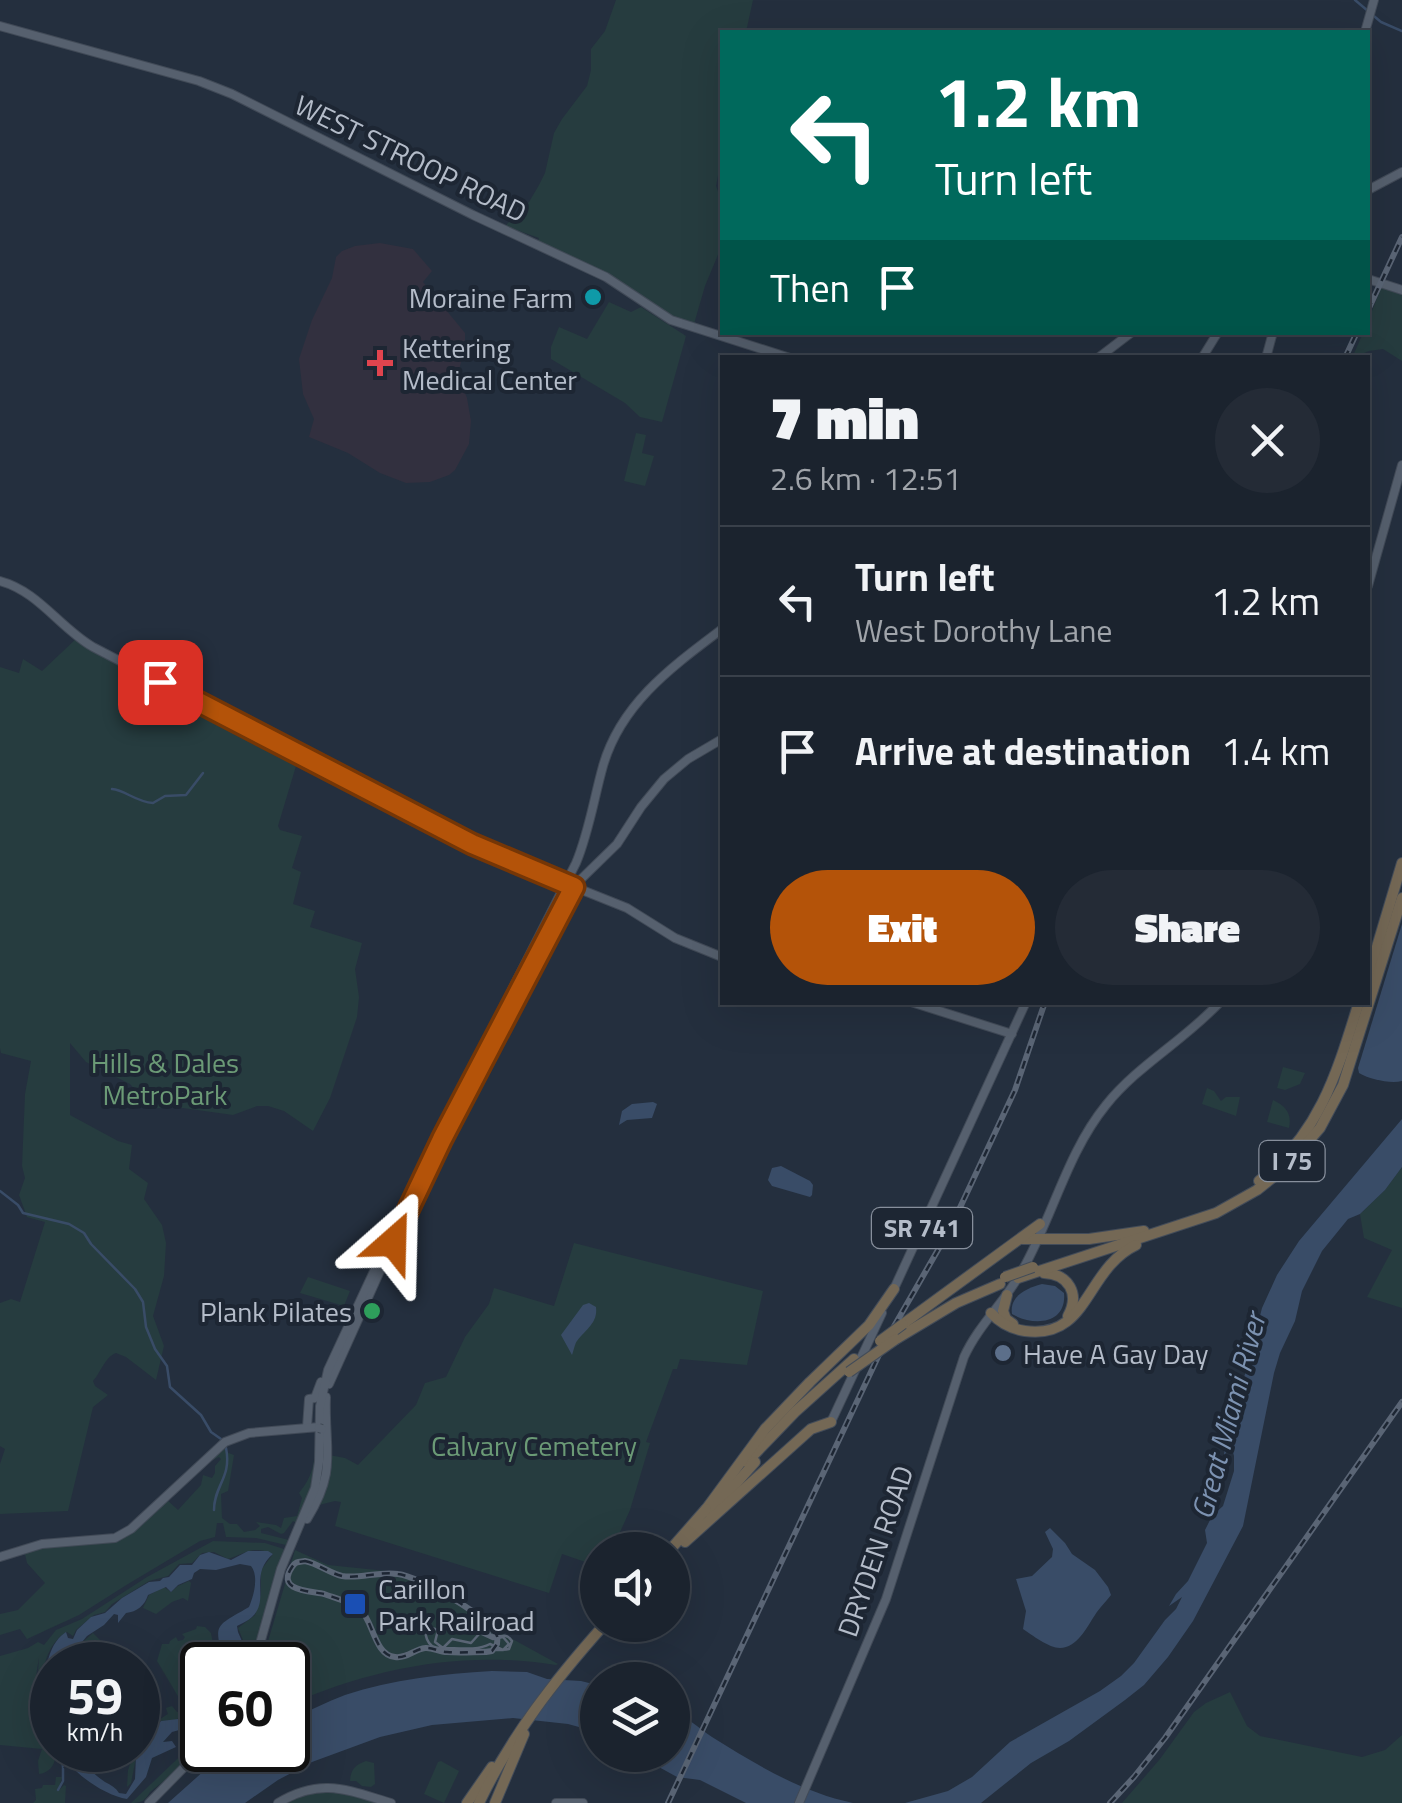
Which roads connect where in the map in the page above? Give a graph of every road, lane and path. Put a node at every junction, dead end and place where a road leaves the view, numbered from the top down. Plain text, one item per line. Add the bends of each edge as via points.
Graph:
1 (1373, 3) edge
2 (0, 26) edge
3 (1365, 30) edge
4 (1402, 175) edge
5 (1370, 192) edge
6 (1370, 279) edge
7 (1402, 288) edge
8 (1128, 335) edge
9 (781, 355) edge
10 (1102, 355) edge
11 (1402, 465) edge
12 (1370, 579) edge
13 (0, 580) edge
14 (720, 631) edge
15 (720, 740) edge
16 (1402, 864) edge
17 (574, 868) junction
18 (584, 874) junction
19 (571, 888) junction
20 (1402, 898) edge
21 (540, 942) junction
22 (720, 956) edge
23 (530, 969) junction
24 (1370, 970) edge
25 (518, 983) junction
26 (1370, 1002) edge
27 (920, 1005) edge
28 (1025, 1005) edge
29 (1216, 1005) edge
30 (1359, 1005) edge
31 (1369, 1005) edge
32 (1012, 1034) junction
33 (1197, 1220) junction
34 (1040, 1230) junction
35 (1150, 1230) junction
36 (1027, 1274) junction
37 (1003, 1280) junction
38 (894, 1289) junction
39 (1007, 1295) junction
40 (991, 1313) junction
41 (1013, 1325) junction
42 (900, 1331) junction
43 (856, 1338) junction
44 (875, 1340) junction
45 (332, 1370) junction
46 (323, 1411) junction
47 (831, 1422) joint
48 (816, 1426) junction
49 (319, 1427) junction
50 (825, 1438) dead end
51 (312, 1499) junction
52 (704, 1512) junction
53 (689, 1532) edge
54 (690, 1534) edge
55 (690, 1536) edge
56 (0, 1557) edge
57 (262, 1642) edge
58 (263, 1642) edge
59 (592, 1642) edge
60 (517, 1742) junction
61 (183, 1772) edge
62 (151, 1803) edge
63 (278, 1803) edge
64 (391, 1803) edge
65 (467, 1803) edge
66 (482, 1803) edge
67 (495, 1803) edge
68 (556, 1803) edge
69 (583, 1803) edge
70 (798, 1803) edge

1 - 3 main road
2 - 9 main road, WEST STROOP ROAD via 230,93 606,277 671,320
4 - 5 main road
6 - 7 main road
8 - 10 main road
11 - 12 main road
13 - 19 main road via 28,593 86,642 502,863
14 - 17 main road via 659,679 626,717 604,764
15 - 18 main road via 664,779 616,844
16 - 24 highway
17 - 18 main road
17 - 19 main road
18 - 19 main road
19 - 21 main road
19 - 21 main road
19 - 22 main road
20 - 26 highway, I 75
21 - 23 main road
21 - 25 main road
23 - 25 main road
23 - 25 main road
25 - 45 main road
25 - 45 main road via 402,1209
27 - 32 main road
28 - 32 main road, SR 741
29 - 34 main road, DRYDEN ROAD via 1104,1106
30 - 35 highway, I 75 via 1326,1100 1286,1157 1228,1202
31 - 33 highway, I 75 via 1340,1093 1304,1148 1270,1181
32 - 38 main road, SR 741
33 - 36 highway, I 75
33 - 40 highway via 1114,1258 1077,1314 1061,1326 1022,1330
34 - 35 highway via 1056,1238
34 - 39 main road, DRYDEN ROAD
34 - 40 main road, DRYDEN ROAD
34 - 42 highway
35 - 36 highway, I 75
36 - 37 highway, I 75, bridge
36 - 37 highway, I 75, bridge
36 - 41 highway via 1060,1276 1071,1287 1074,1305 1052,1326
37 - 42 highway, I 75
38 - 43 highway
38 - 44 main road, SR 741
39 - 40 main road, DRYDEN ROAD
39 - 41 highway via 1004,1316
40 - 41 highway
40 - 70 main road, DRYDEN ROAD via 964,1357 886,1599
42 - 44 highway, I 75, bridge
42 - 54 highway, I 75, bridge via 789,1425
43 - 44 highway
43 - 52 highway via 765,1430
44 - 47 main road, SR 741
44 - 52 highway, I 75, bridge via 780,1426
45 - 46 main road
45 - 49 main road via 309,1399
46 - 49 main road
46 - 51 main road
47 - 48 highway
48 - 50 highway
48 - 55 highway
49 - 51 main road via 323,1472
49 - 56 main road via 249,1433 225,1442 119,1537 42,1544
49 - 58 main road via 329,1455 324,1485 289,1560
51 - 57 main road via 286,1556
52 - 53 highway, I 75
59 - 60 highway
60 - 65 highway
60 - 66 highway
60 - 67 highway
61 - 62 main road
63 - 64 main road via 325,1787
68 - 69 main road

